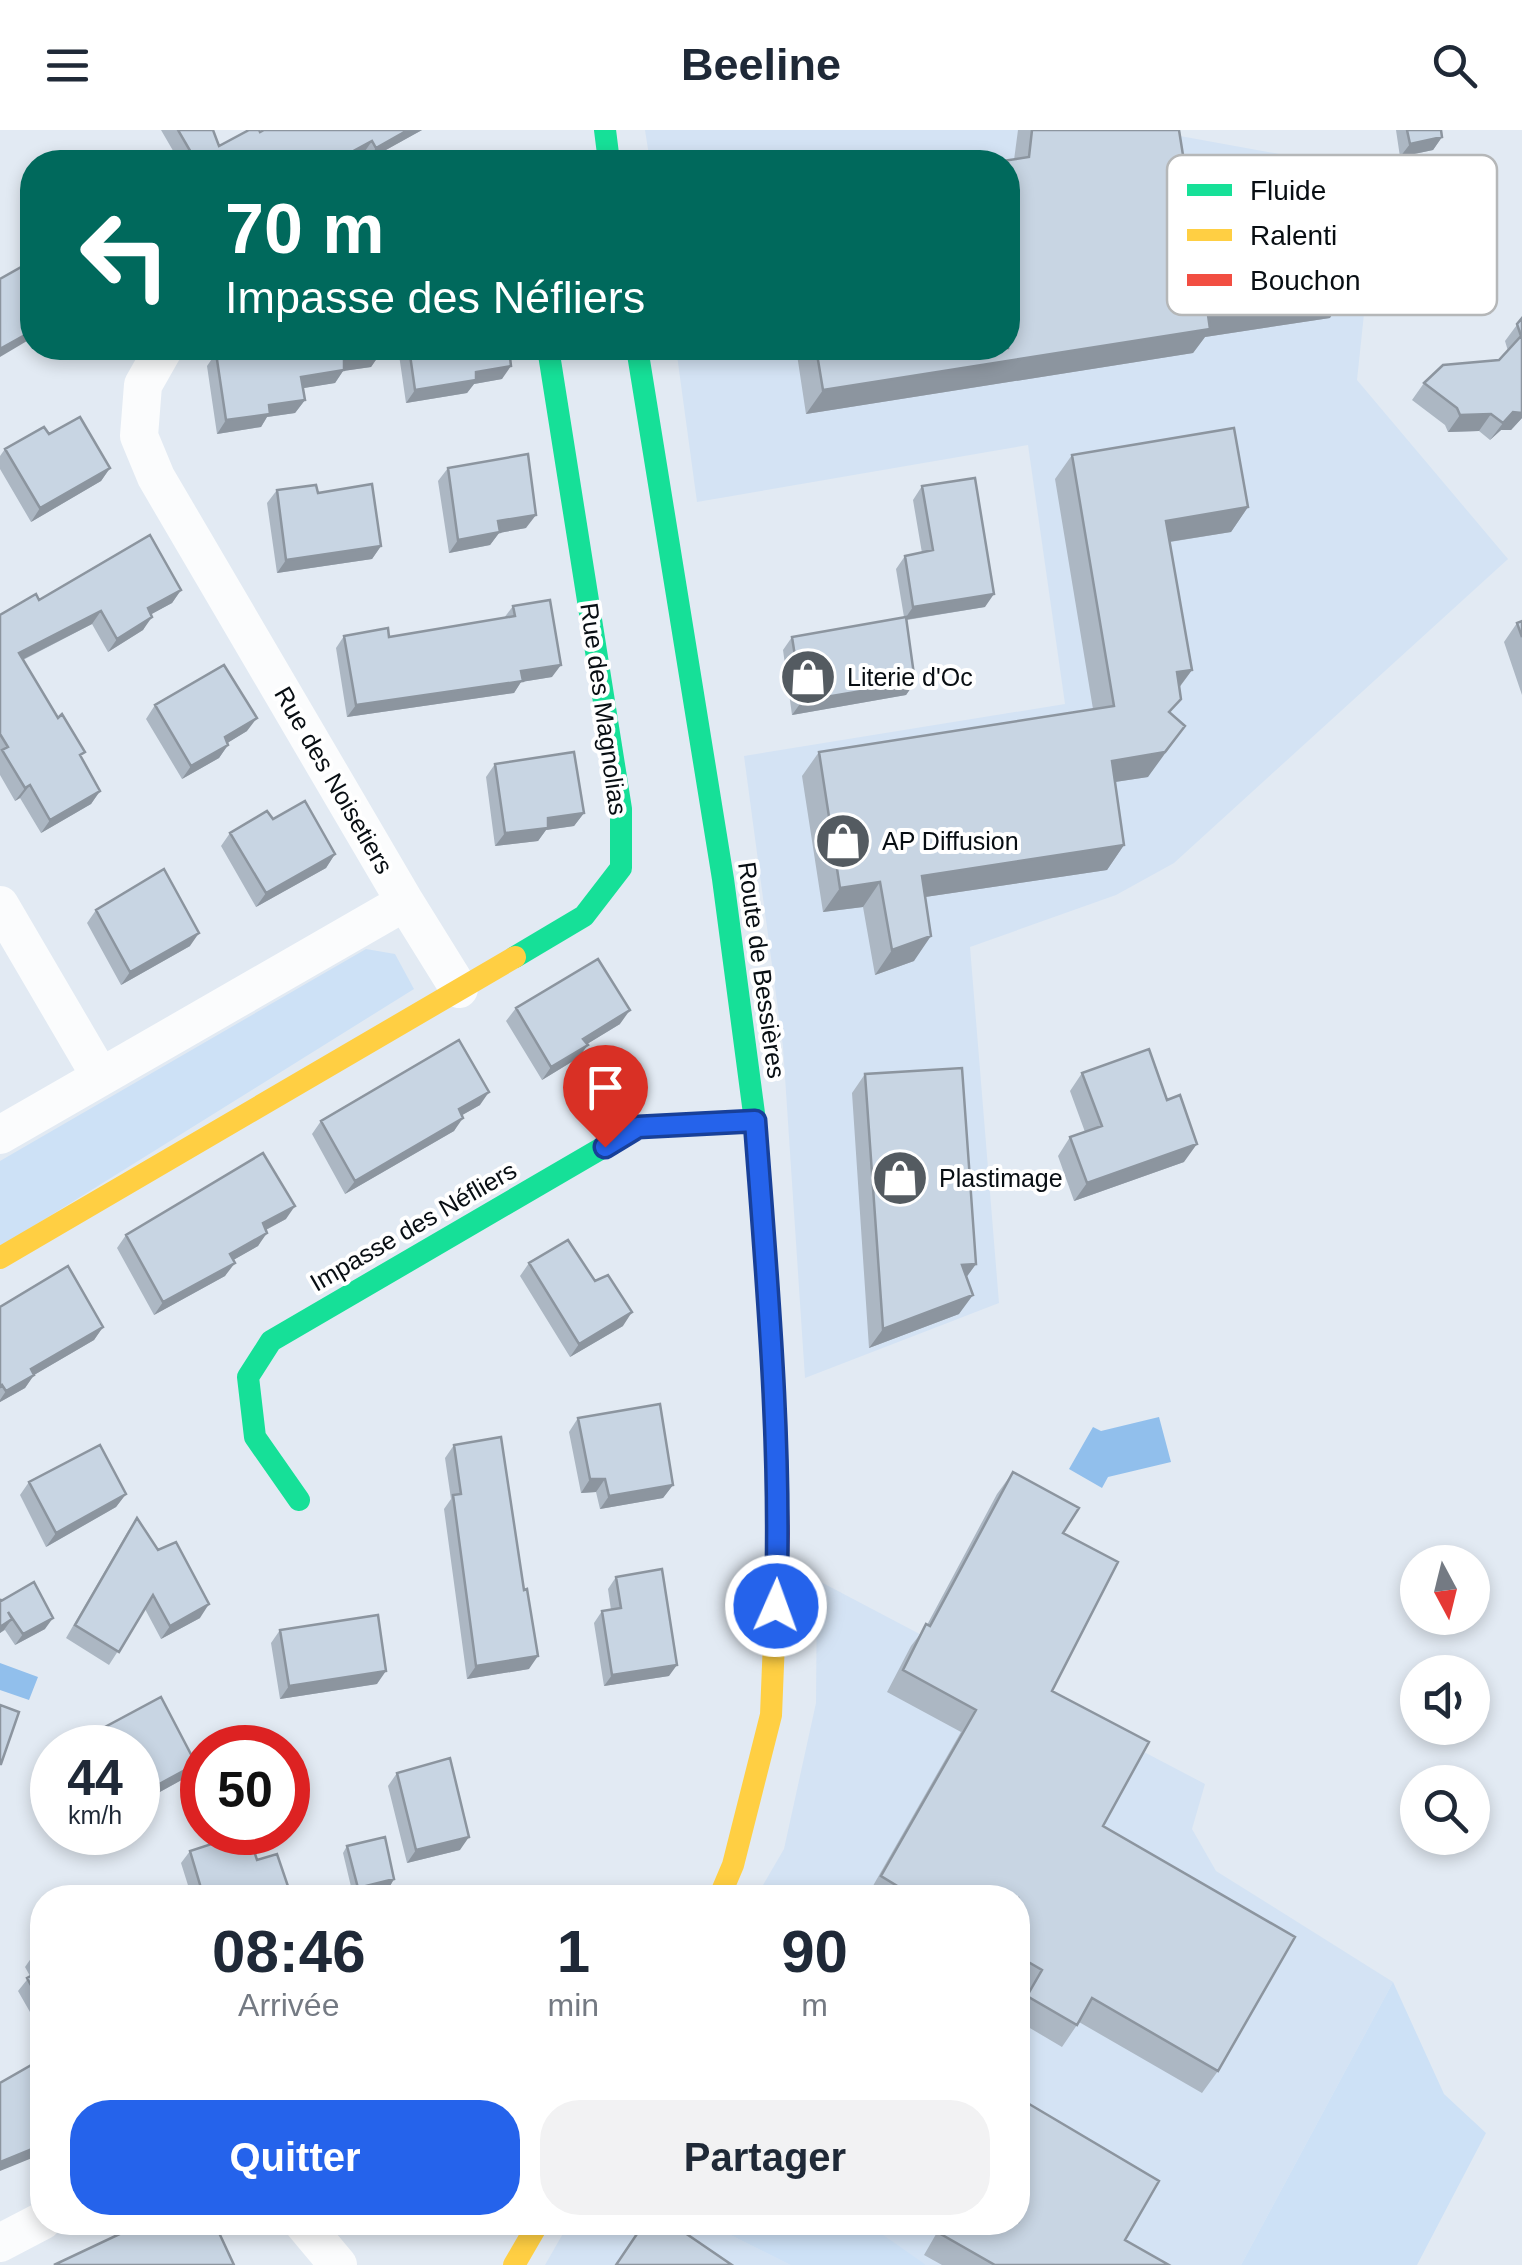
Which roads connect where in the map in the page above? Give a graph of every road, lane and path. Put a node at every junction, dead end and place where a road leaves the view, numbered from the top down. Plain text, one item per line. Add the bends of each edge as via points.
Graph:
1 (158, 360) edge
2 (550, 360) edge
3 (639, 360) edge
4 (405, 902) junction
5 (0, 905) edge
6 (459, 989) junction
7 (100, 1076) junction
8 (755, 1121) junction
9 (0, 1135) edge
10 (0, 1258) edge
11 (299, 1500) dead end
12 (725, 1885) edge
13 (30, 2227) edge
14 (313, 2235) edge
15 (531, 2235) edge
16 (0, 2243) edge
17 (338, 2265) edge
18 (514, 2265) edge

1 - 4 street, Rue des Noisetiers via 144,385 138,436 156,476
2 - 6 street, Rue des Magnolias via 621,809 621,868 584,916
3 - 8 street, Route de Bessières
4 - 6 street
4 - 7 street, Rue des Noisetiers
5 - 7 street
6 - 10 street, Rue des Magnolias
7 - 9 street, Rue des Noisetiers
8 - 11 street, Impasse des Néfliers via 638,1127 271,1340 248,1377 255,1437
8 - 12 street, Route de Bessières via 774,1391 775,1642 770,1715
13 - 16 street
14 - 17 street
15 - 18 street

